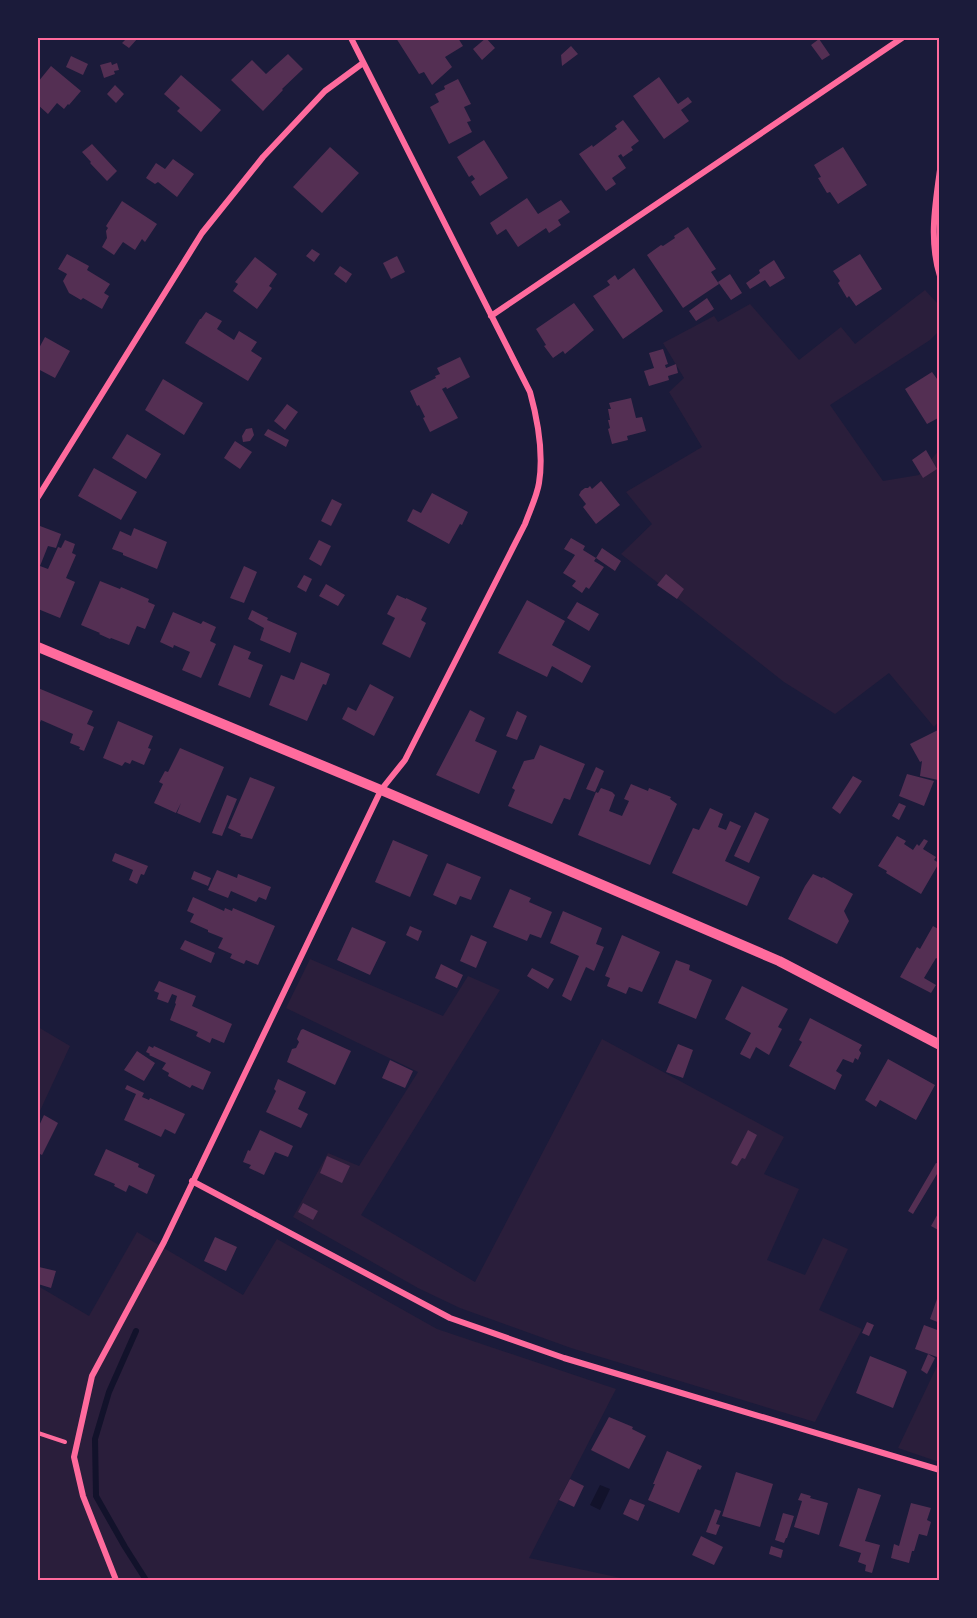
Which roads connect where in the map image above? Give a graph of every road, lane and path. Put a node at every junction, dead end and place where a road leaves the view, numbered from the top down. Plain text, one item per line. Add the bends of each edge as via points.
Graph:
1 (351, 38) edge
2 (902, 38) edge
3 (363, 63) junction
4 (939, 170) edge
5 (939, 276) edge
6 (491, 316) junction
7 (38, 496) edge
8 (38, 647) edge
9 (381, 790) junction
10 (939, 1044) edge
11 (192, 1181) junction
12 (38, 1433) edge
13 (76, 1446) junction
14 (939, 1470) edge
15 (116, 1581) edge

1 - 3 street
2 - 6 street
3 - 6 street
3 - 7 street via 325,91 263,157 202,233
4 - 5 street via 933,234
6 - 9 street via 530,392 538,420 539,483 525,524 405,760
8 - 9 street
9 - 10 street via 779,961
9 - 11 street
11 - 13 street via 92,1376
11 - 14 street via 450,1318 564,1358
12 - 13 path
13 - 15 street via 74,1457 83,1496

